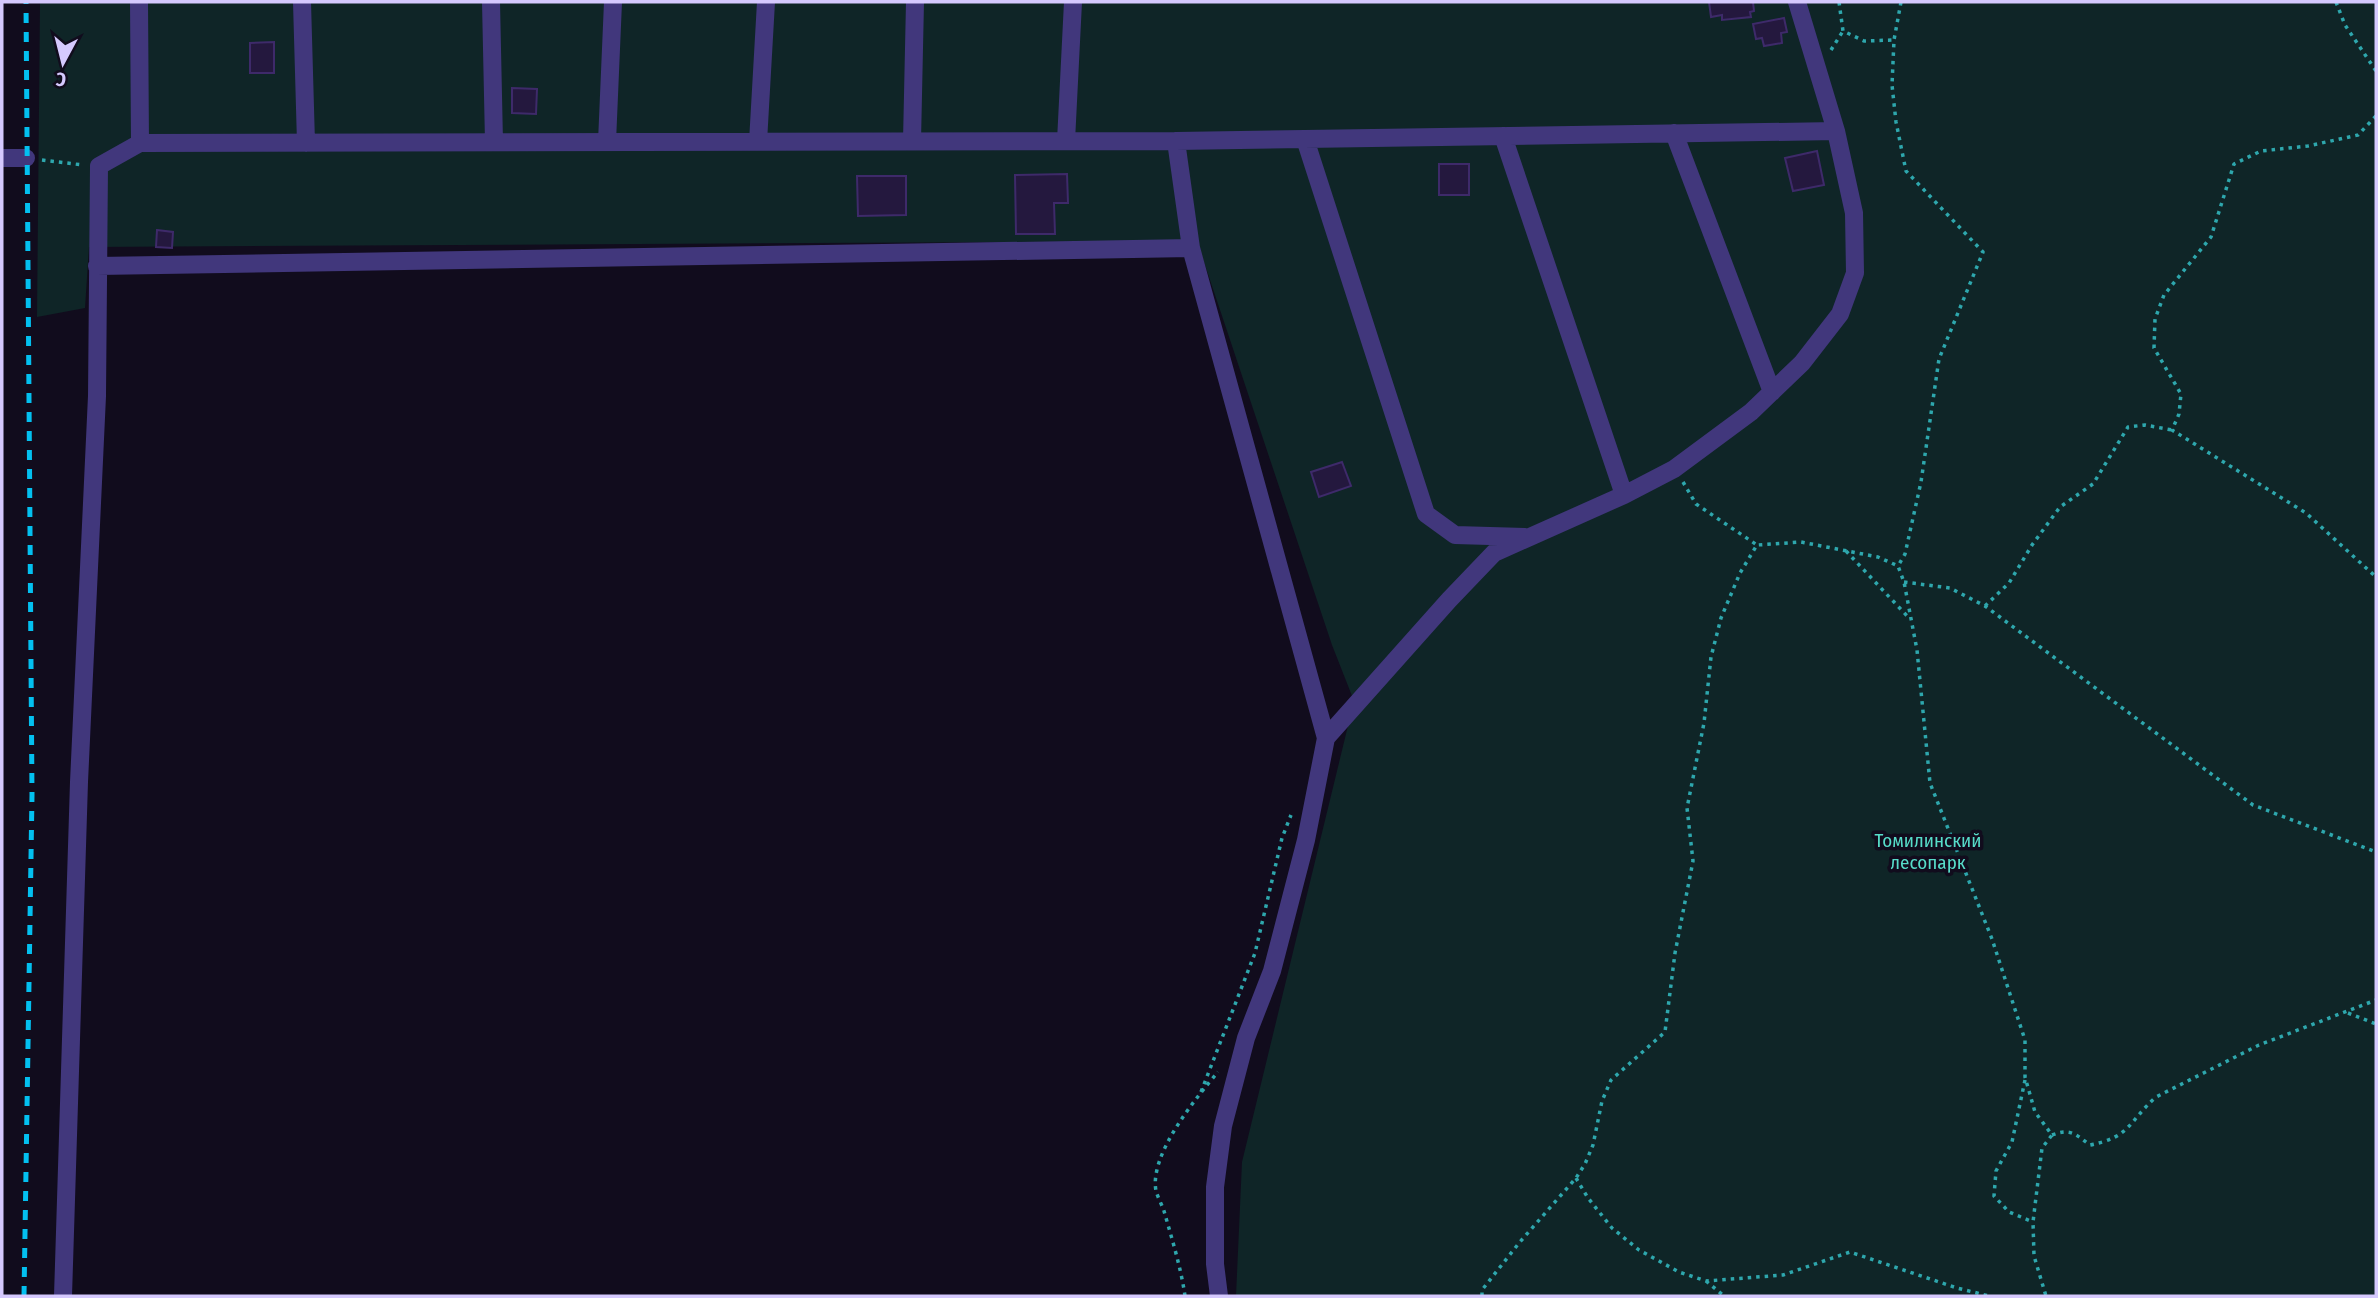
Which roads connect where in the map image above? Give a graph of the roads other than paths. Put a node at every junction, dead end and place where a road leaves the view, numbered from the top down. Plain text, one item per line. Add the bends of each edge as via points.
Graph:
1 (139, 2) edge
2 (302, 2) edge
3 (491, 2) edge
4 (613, 2) edge
5 (766, 2) edge
6 (915, 2) edge
7 (1073, 2) edge
8 (1797, 2) edge
9 (1836, 131) junction
10 (1674, 133) junction
11 (1503, 136) junction
12 (1305, 139) junction
13 (912, 141) junction
14 (1066, 141) junction
15 (1176, 141) junction
16 (494, 142) junction
17 (607, 142) junction
18 (758, 142) junction
19 (140, 143) junction
20 (306, 143) junction
21 (2, 158) edge
22 (26, 158) road end
23 (1191, 248) junction
24 (97, 266) junction
25 (1772, 392) junction
26 (1624, 495) junction
27 (1528, 537) junction
28 (1326, 738) junction
29 (63, 1296) edge
30 (1219, 1296) edge

1 - 19 street
2 - 20 street
3 - 16 street
4 - 17 street
5 - 18 street
6 - 13 street
7 - 14 street
8 - 9 street
9 - 10 street
9 - 25 street via 1854,213 1855,273 1840,314 1802,363
10 - 11 street
10 - 25 street
11 - 12 street
11 - 26 street
12 - 15 street
12 - 27 street via 1426,514 1455,535
13 - 14 street
13 - 18 street
14 - 15 street
15 - 23 street
16 - 17 street
16 - 20 street
17 - 18 street
19 - 20 street
19 - 24 street via 99,166
21 - 22 street
23 - 24 street
23 - 28 street
24 - 29 street via 97,396
25 - 26 street via 1674,469
26 - 27 street
27 - 28 street via 1494,553
28 - 30 street via 1300,866 1223,1126 1215,1187 1214,1264

